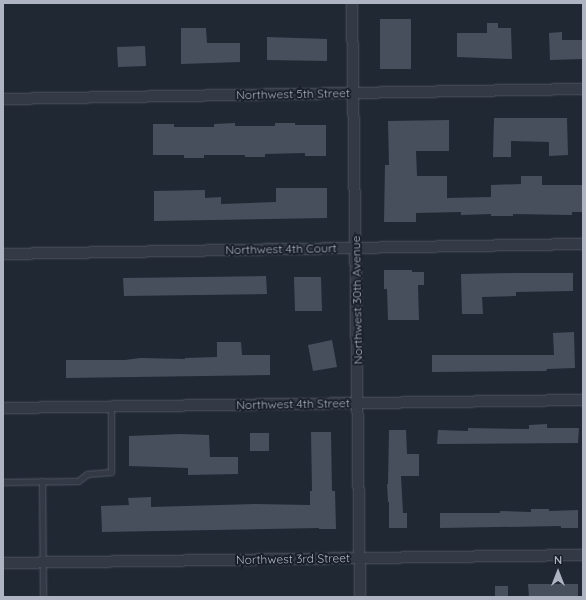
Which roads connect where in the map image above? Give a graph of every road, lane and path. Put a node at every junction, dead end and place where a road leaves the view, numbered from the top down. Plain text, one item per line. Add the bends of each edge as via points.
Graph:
1 (352, 3) edge
2 (583, 89) edge
3 (353, 93) junction
4 (3, 99) edge
5 (583, 244) edge
6 (356, 248) junction
7 (3, 254) edge
8 (583, 400) edge
9 (358, 404) junction
10 (111, 407) junction
11 (3, 408) edge
12 (3, 482) edge
13 (42, 482) junction
14 (583, 555) edge
15 (360, 558) junction
16 (42, 562) junction
17 (3, 563) edge
18 (43, 597) edge
19 (360, 597) edge

1 - 3 street, Northwest 30th Avenue
2 - 3 street, Northwest 5th Street
3 - 4 street, Northwest 5th Street
3 - 6 street, Northwest 30th Avenue
5 - 6 street, Northwest 4th Court
6 - 7 street, Northwest 4th Court
6 - 9 street, Northwest 30th Avenue
8 - 9 street, Northwest 4th Street
9 - 10 street, Northwest 4th Street
9 - 15 street, Northwest 30th Avenue
10 - 11 street, Northwest 4th Street
10 - 13 lane via 111,472 87,474 78,481
12 - 13 lane
13 - 16 lane
14 - 15 street, Northwest 3rd Street
15 - 16 street, Northwest 3rd Street
15 - 19 street, Northwest 30th Avenue
16 - 17 street, Northwest 3rd Street
16 - 18 lane

